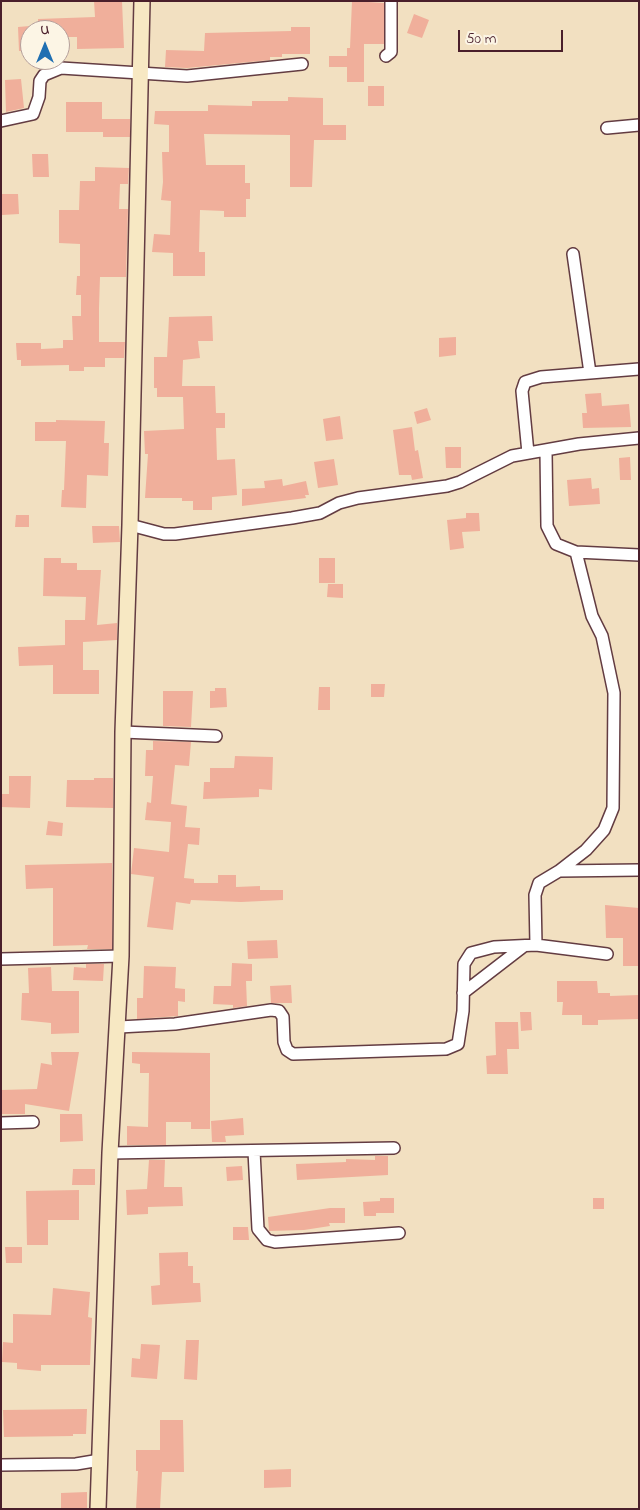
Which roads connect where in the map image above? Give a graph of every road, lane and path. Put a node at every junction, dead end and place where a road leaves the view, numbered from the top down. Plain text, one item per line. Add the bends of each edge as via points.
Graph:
1 (142, 1) edge
2 (391, 1) edge
3 (386, 56) dead end
4 (302, 64) dead end
5 (139, 73) junction
6 (1, 121) edge
7 (639, 125) edge
8 (607, 128) dead end
9 (573, 254) dead end
10 (639, 369) edge
11 (590, 373) junction
12 (639, 438) edge
13 (546, 451) junction
14 (528, 453) junction
15 (130, 525) junction
16 (576, 552) junction
17 (639, 555) edge
18 (123, 732) junction
19 (216, 736) dead end
20 (639, 870) edge
21 (559, 871) junction
22 (530, 945) junction
23 (607, 954) dead end
24 (121, 956) junction
25 (1, 959) edge
26 (463, 993) junction
27 (118, 1027) junction
28 (33, 1122) dead end
29 (1, 1123) edge
30 (394, 1148) dead end
31 (254, 1152) junction
32 (110, 1153) junction
33 (399, 1233) dead end
34 (100, 1460) junction
35 (1, 1465) edge
36 (98, 1509) edge

1 - 5 main road
2 - 3 street via 391,52
4 - 5 street via 187,76
5 - 6 street via 61,68 49,71 40,81 39,96 32,114
5 - 15 main road
7 - 8 street
9 - 11 street
10 - 11 street
11 - 14 street via 541,377 525,382 522,391
12 - 13 street
13 - 14 street
13 - 16 street via 551,537 563,549
14 - 15 street via 505,458 447,486 358,498 320,513 175,534
15 - 18 main road
16 - 17 street
16 - 21 street via 592,616 602,636 614,693 613,808 604,830 586,850
18 - 19 street
18 - 24 main road
20 - 21 street
21 - 22 street via 538,883
22 - 23 street
22 - 26 street
22 - 26 street via 494,947 471,953 464,964
24 - 25 street
24 - 27 main road
26 - 27 street via 458,1044 446,1049 293,1054 284,1042 283,1017 279,1011 271,1010 175,1024
27 - 32 main road
28 - 29 street
30 - 31 street
31 - 32 street
31 - 33 street via 258,1229 266,1240
32 - 34 main road
34 - 35 street via 76,1464
34 - 36 main road

